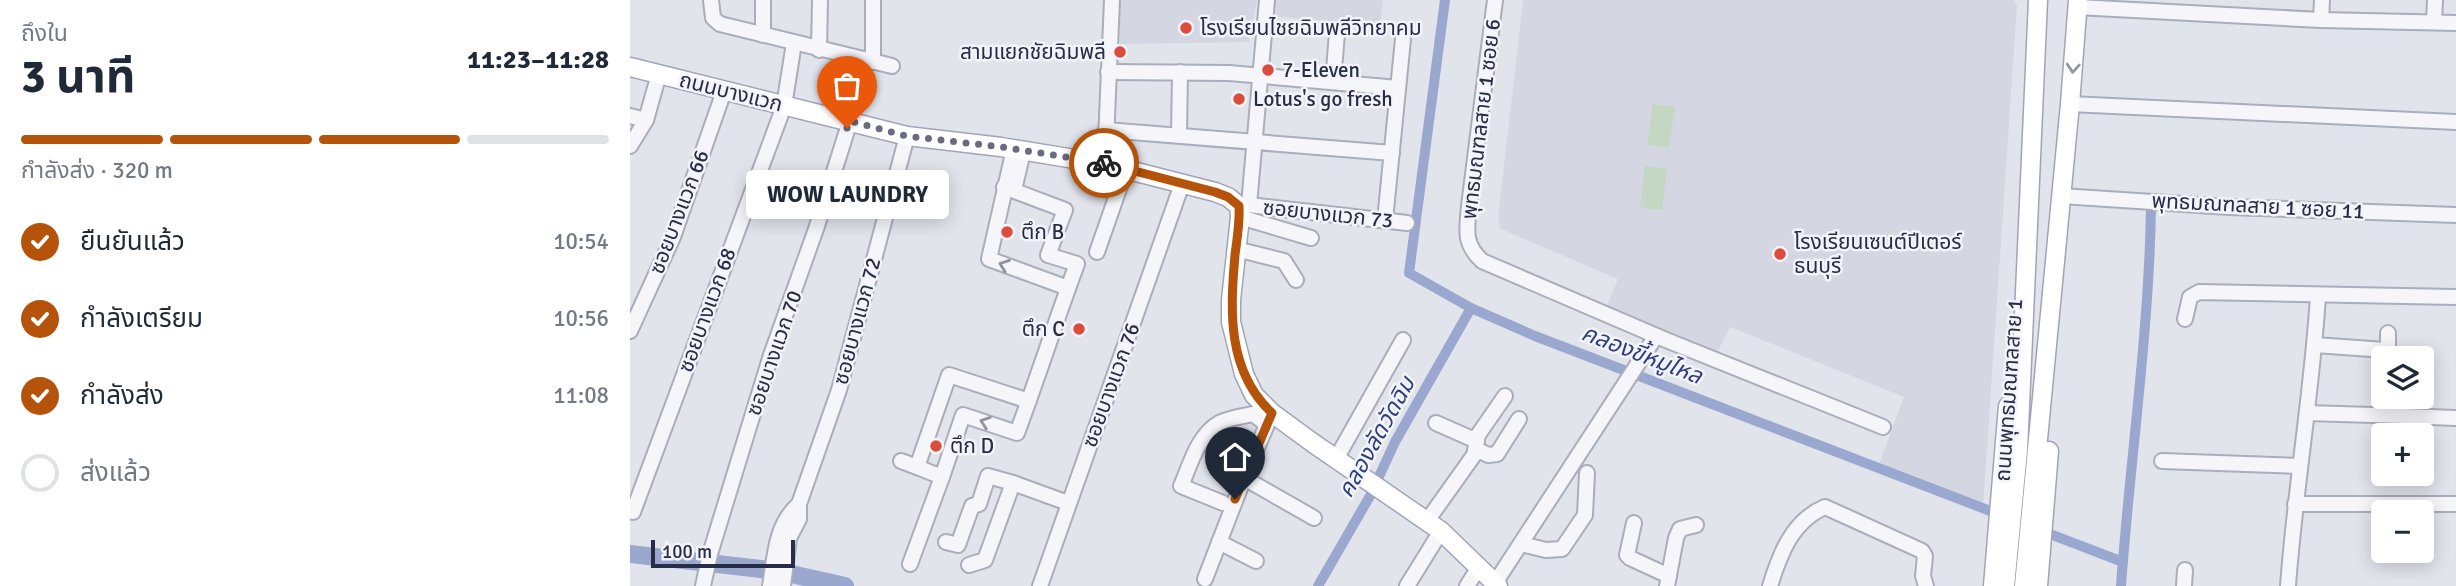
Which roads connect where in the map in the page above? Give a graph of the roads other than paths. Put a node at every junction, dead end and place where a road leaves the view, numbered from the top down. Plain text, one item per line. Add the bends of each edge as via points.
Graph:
1 (711, 0) edge
2 (763, 0) edge
3 (820, 0) edge
4 (873, 0) edge
5 (1112, 0) edge
6 (1267, 0) edge
7 (1495, 0) edge
8 (2038, 0) edge
9 (2322, 0) edge
10 (2435, 0) edge
11 (2078, 4) edge
12 (2129, 5) edge
13 (2321, 20) junction
14 (2434, 21) junction
15 (2456, 23) edge
16 (1337, 33) dead end
17 (763, 35) junction
18 (1403, 39) dead end
19 (794, 43) junction
20 (819, 50) junction
21 (873, 62) junction
22 (892, 66) dead end
23 (630, 67) edge
24 (1108, 72) junction
25 (1180, 72) junction
26 (659, 74) junction
27 (1262, 76) junction
28 (1333, 82) junction
29 (1398, 88) junction
30 (724, 91) junction
31 (2070, 104) junction
32 (784, 106) junction
33 (630, 116) edge
34 (646, 120) junction
35 (850, 121) junction
36 (2456, 122) edge
37 (1106, 130) junction
38 (1180, 135) junction
39 (906, 136) junction
40 (1255, 141) junction
41 (630, 146) edge
42 (1019, 150) junction
43 (1392, 153) junction
44 (1105, 164) junction
45 (1126, 169) junction
46 (1182, 184) junction
47 (1009, 189) junction
48 (2028, 194) junction
49 (2061, 196) junction
50 (1242, 211) junction
51 (2456, 215) edge
52 (1385, 220) junction
53 (1408, 223) dead end
54 (1311, 239) dead end
55 (1236, 249) junction
56 (1097, 252) dead end
57 (1296, 280) dead end
58 (1068, 288) junction
59 (2318, 296) junction
60 (2456, 297) edge
61 (2185, 319) dead end
62 (630, 331) edge
63 (2388, 333) dead end
64 (1656, 336) junction
65 (1404, 340) dead end
66 (2315, 345) junction
67 (1505, 396) dead end
68 (1029, 401) junction
69 (2307, 413) junction
70 (2404, 416) junction
71 (1269, 418) junction
72 (2455, 418) edge
73 (1519, 419) dead end
74 (1436, 423) dead end
75 (2408, 423) edge
76 (1883, 427) dead end
77 (1476, 445) junction
78 (1336, 459) junction
79 (2162, 461) dead end
80 (2299, 466) junction
81 (1587, 473) dead end
82 (942, 477) junction
83 (1244, 478) junction
84 (1013, 483) junction
85 (1069, 503) junction
86 (1223, 503) dead end
87 (2039, 504) junction
88 (2295, 504) junction
89 (2456, 504) edge
90 (630, 511) edge
91 (795, 512) junction
92 (1314, 518) dead end
93 (1634, 523) dead end
94 (1696, 525) dead end
95 (1434, 526) junction
96 (946, 542) dead end
97 (1219, 542) junction
98 (1521, 544) junction
99 (1256, 561) dead end
100 (911, 564) dead end
101 (969, 565) dead end
102 (1479, 568) junction
103 (2185, 570) dead end
104 (2039, 578) edge
105 (1205, 579) dead end
106 (1668, 581) edge
107 (1497, 585) edge
108 (703, 586) edge
109 (770, 586) edge
110 (783, 586) edge
111 (1040, 586) edge
112 (1406, 586) edge
113 (1467, 586) edge
114 (1770, 586) edge
115 (1926, 586) edge
116 (1993, 586) edge
117 (2005, 586) edge
118 (2024, 586) edge
119 (2184, 586) edge
120 (2288, 586) edge

1 - 17 street via 716,22
2 - 17 street
3 - 20 street
4 - 21 street
5 - 24 street
6 - 27 street
7 - 64 street, พุทธมณฑลสาย 1 ซอย 6 via 1468,243 1482,261
8 - 48 main road, ถนนพุทธมณฑลสาย 1
9 - 13 street
10 - 14 street
11 - 12 street
11 -> 31 main road, ถนนพุทธมณฑลสาย 1
12 - 13 street
13 - 14 street
14 - 15 street
16 - 28 street
17 - 19 street
18 - 29 street
19 - 20 street
19 - 32 street, ซอยบางแวก 68
20 - 21 street
21 - 22 street
23 - 26 main road, ถนนบางแวก
24 - 25 street
24 - 37 street
25 - 27 street
25 - 38 street
26 - 30 main road, ถนนบางแวก
26 - 34 street
27 - 28 street
27 - 40 street
28 - 29 street
29 - 43 street
30 - 32 main road, ถนนบางแวก
30 - 62 street, ซอยบางแวก 66 via 673,237
31 - 36 street
31 - 49 main road, ถนนพุทธมณฑลสาย 1
32 - 35 main road, ถนนบางแวก
32 - 90 street, ซอยบางแวก 68
33 - 34 street
34 - 41 street
35 - 39 main road, ถนนบางแวก
35 - 108 street, ซอยบางแวก 70 via 771,355
37 - 38 street
37 - 44 street
38 - 40 street
39 - 42 main road, ถนนบางแวก
39 - 91 street, ซอยบางแวก 72 via 839,390
40 - 43 street
40 - 50 street
42 - 44 main road, ถนนบางแวก
42 - 47 street
43 - 52 street
44 - 45 main road, ถนนบางแวก
45 - 46 main road, ถนนบางแวก
45 - 56 street
46 - 50 main road, ถนนบางแวก via 1228,197
46 - 85 street, ซอยบางแวก 76
58 -> 47 street via 989,259
47 - 58 street via 1065,210 1048,255 1077,264
48 - 116 main road, ถนนพุทธมณฑลสาย 1 via 2017,275
48 - 117 main road, ถนนพุทธมณฑลสาย 1 via 2014,506
49 - 51 street, พุทธมณฑลสาย 1 ซอย 11
49 - 87 main road, ถนนพุทธมณฑลสาย 1 via 2062,277
50 - 52 street, ซอยบางแวก 73
50 - 54 street
50 - 55 main road
52 - 53 street, ซอยบางแวก 73
55 - 57 street via 1284,261
55 - 71 main road via 1231,322 1236,349 1249,385
58 - 68 street
59 - 60 street
59 - 61 street via 2199,292 2190,297
59 - 66 street
63 - 66 street via 2385,350
64 - 76 street, พุทธมณฑลสาย 1 ซอย 6
64 - 98 street
65 - 78 street
66 - 69 street
67 - 77 street
68 -> 82 street via 1017,433 963,415
68 - 82 street via 949,375 908,464
69 - 70 street
69 - 80 street
70 - 72 street
70 - 75 street
71 - 78 main road
71 - 83 street
71 - 86 street via 1252,414 1222,421 1201,442 1181,486
73 - 77 street via 1497,454 1488,455
74 - 77 street
77 - 95 street
78 - 95 main road
79 - 80 street
80 - 88 street
81 - 98 street via 1585,515 1562,548 1546,550
82 - 100 street
83 - 92 street
83 - 97 street
84 - 85 street
84 - 96 street via 988,477 958,545
84 - 101 street via 985,559
85 - 111 street, ซอยบางแวก 76
87 - 104 main road, ถนนพุทธมณฑลสาย 1
87 - 118 main road, ถนนพุทธมณฑลสาย 1
88 - 89 street
88 - 120 street
91 - 109 street via 777,537
91 - 110 street
93 - 106 street via 1627,555
94 - 106 street via 1680,529
95 - 102 main road
95 - 112 street
97 - 99 street
97 - 105 street
98 - 107 street
102 - 107 main road
102 - 113 street
103 - 119 street
114 - 115 street via 1792,532 1825,507 1924,553

